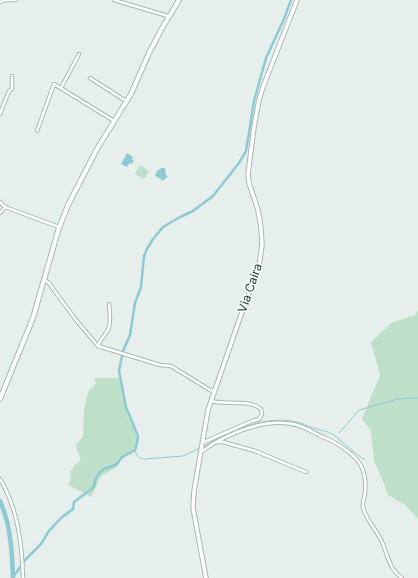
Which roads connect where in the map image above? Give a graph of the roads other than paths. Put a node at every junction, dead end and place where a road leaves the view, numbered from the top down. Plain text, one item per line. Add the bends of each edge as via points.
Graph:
1 (16, 0) edge
2 (114, 0) edge
3 (178, 0) edge
4 (297, 0) edge
5 (0, 2) edge
6 (168, 16) junction
7 (78, 54) dead end
8 (12, 76) dead end
9 (90, 78) dead end
10 (61, 88) junction
11 (126, 102) junction
12 (0, 114) edge
13 (114, 121) junction
14 (37, 131) dead end
15 (0, 202) edge
16 (5, 207) junction
17 (0, 213) edge
18 (59, 227) junction
19 (44, 280) junction
20 (109, 304) dead end
21 (98, 346) junction
22 (214, 391) junction
23 (0, 399) edge
24 (211, 401) junction
25 (217, 442) junction
26 (202, 443) junction
27 (201, 452) junction
28 (306, 472) dead end
29 (0, 479) edge
30 (23, 578) edge
31 (206, 578) edge
32 (402, 578) edge

1 - 5 street
2 - 6 street
3 - 6 main road
4 - 22 street, Via Caira via 263,87 253,135 248,174 261,228 259,266
6 - 11 main road
7 - 10 street
8 - 12 street via 12,88
9 - 11 street
10 - 13 street
10 - 14 street via 54,84
11 - 13 main road
13 - 18 main road via 97,149
15 - 16 street
16 - 17 street
16 - 18 street
18 - 19 main road
19 - 21 street
19 - 23 main road via 33,318
20 - 21 street via 108,330
21 - 22 street via 171,366
22 - 24 street, Via Caira
24 - 26 street, Via Caira
24 - 26 street via 255,406 261,409 262,414 259,419
25 - 27 street
25 - 28 street via 255,451
25 - 32 street via 249,428 277,422 305,428 340,446 360,463 363,469 365,514 383,544 390,565
26 - 27 street, Via Caira
27 - 31 street, Via Caira via 196,472 193,508
29 - 30 street via 16,519

